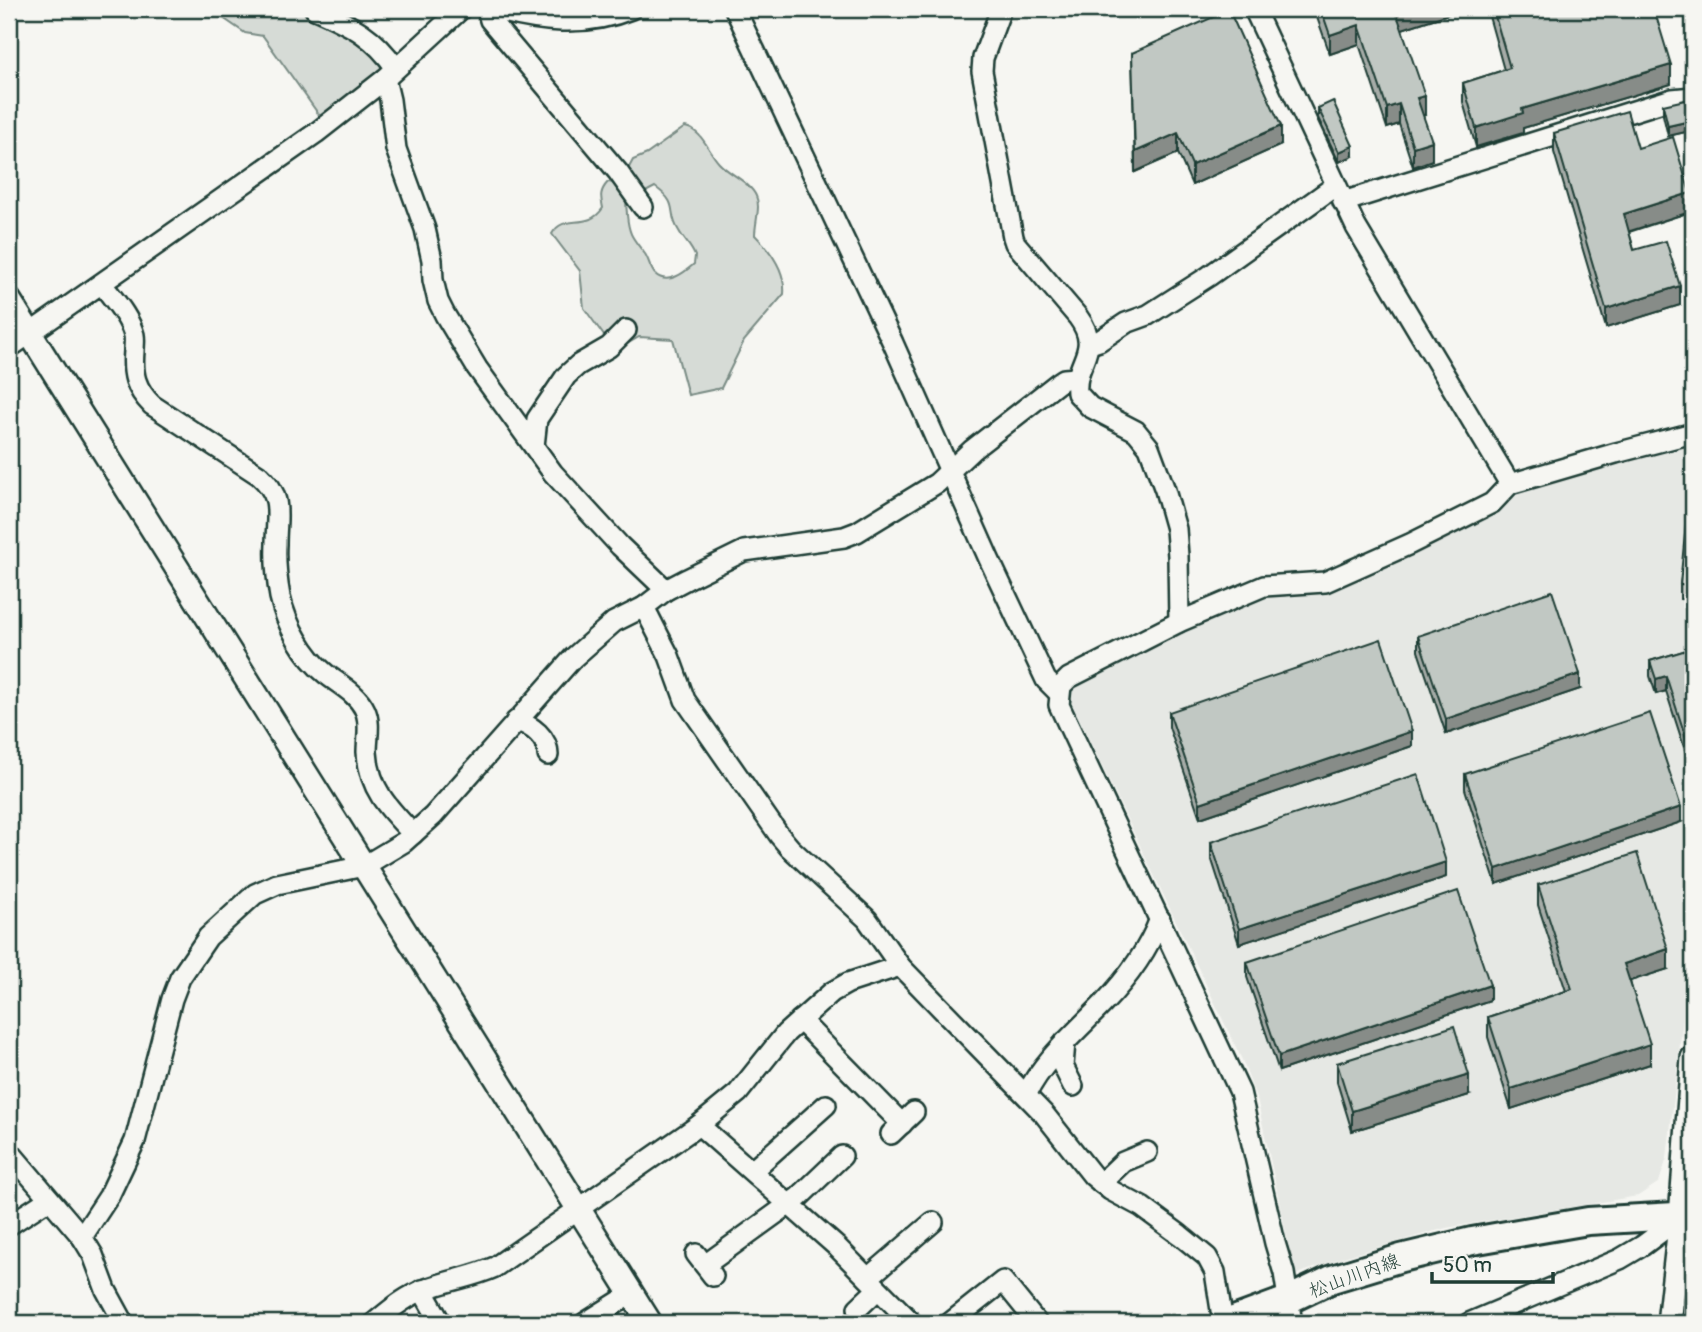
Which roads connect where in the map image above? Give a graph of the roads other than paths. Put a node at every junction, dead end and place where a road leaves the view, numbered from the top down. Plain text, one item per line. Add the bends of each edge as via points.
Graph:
1 (315, 9) edge
2 (461, 9) edge
3 (489, 9) edge
4 (631, 9) edge
5 (735, 9) edge
6 (1002, 9) edge
7 (1254, 9) edge
8 (391, 74) junction
9 (1693, 97) edge
10 (1339, 194) junction
11 (643, 207) dead end
12 (102, 284) junction
13 (9, 300) edge
14 (626, 330) dead end
15 (30, 334) junction
16 (1090, 344) junction
17 (9, 348) edge
18 (1077, 378) junction
19 (1693, 433) edge
20 (534, 446) junction
21 (950, 471) junction
22 (1510, 484) junction
23 (666, 590) junction
24 (644, 607) junction
25 (1179, 622) junction
26 (1059, 693) junction
27 (516, 721) junction
28 (548, 755) dead end
29 (413, 834) junction
30 (364, 866) junction
31 (1160, 919) junction
32 (900, 966) junction
33 (800, 1020) junction
34 (1065, 1042) junction
35 (1693, 1058) edge
36 (1073, 1086) dead end
37 (1027, 1094) junction
38 (826, 1105) dead end
39 (902, 1123) dead end
40 (699, 1125) junction
41 (9, 1151) edge
42 (1147, 1152) dead end
43 (842, 1156) dead end
44 (752, 1171) junction
45 (1101, 1183) junction
46 (49, 1199) junction
47 (789, 1204) junction
48 (578, 1209) junction
49 (1687, 1216) edge
50 (933, 1222) dead end
51 (9, 1225) edge
52 (82, 1237) junction
53 (705, 1265) dead end
54 (873, 1283) junction
55 (422, 1290) junction
56 (631, 1294) junction
57 (858, 1308) dead end
58 (1290, 1312) edge
59 (1503, 1317) edge
60 (124, 1323) edge
61 (374, 1323) edge
62 (441, 1323) edge
63 (585, 1323) edge
64 (649, 1323) edge
65 (912, 1323) edge
66 (950, 1323) edge
67 (1037, 1323) edge
68 (1226, 1323) edge
69 (1469, 1323) edge
70 (1669, 1323) edge

1 - 8 street via 371,38
2 - 8 street
3 - 4 street via 550,22
3 - 11 street via 490,20
5 - 21 street
6 - 16 street via 982,71 1013,237 1083,324
7 - 10 street
8 - 12 street via 316,133
8 - 20 street via 396,149 425,229 438,301 477,368
9 - 10 street via 1672,99
10 - 16 street via 1148,315
10 - 22 street
12 - 15 street
12 - 29 street via 131,325 133,374 142,396 269,484 278,505 277,575 288,621 312,660 356,696 366,711 373,785
13 - 15 street
14 - 20 street via 566,376 537,419
15 - 17 street
15 - 30 street
16 - 18 street
18 - 21 street via 1058,383 986,437
18 - 25 street via 1082,400 1136,431 1149,446 1176,529
19 - 22 street
20 - 23 street via 585,510
21 - 23 street via 923,493 857,532 744,551
21 - 26 street via 1046,680
22 - 25 street via 1492,503 1325,582 1264,586
23 - 24 street
24 - 27 street via 614,622 585,646
24 - 32 street via 685,699 779,835 867,919
25 - 26 street via 1069,678
26 - 31 street via 1059,705
27 - 28 street via 526,723 544,739
27 - 29 street
29 - 30 street
30 - 48 street
30 - 52 street via 277,884 255,894 208,937 180,978 172,999 135,1141 109,1196
31 - 34 street via 1120,984
31 - 58 street via 1240,1092
32 - 33 street via 840,987
32 - 37 street
33 - 39 street
33 - 40 street via 749,1082
34 - 36 street via 1063,1066
34 - 37 street
35 - 49 street
37 - 45 street
38 - 44 street
40 - 44 street
40 - 48 street
41 - 46 street
42 - 45 street via 1123,1162
43 - 47 street
44 - 47 street
45 - 68 street via 1142,1207 1208,1257
46 - 51 street
46 - 52 street
47 - 53 street
47 - 54 street
48 - 55 street via 495,1267
48 - 56 street
49 - 58 main road, 松山川内線 via 1588,1221 1401,1258 1343,1276
49 - 59 street via 1620,1259
49 - 70 street
50 - 54 street
52 - 60 street
54 - 57 street
54 - 65 street
55 - 61 street
55 - 62 street
56 - 63 street
56 - 64 street
58 - 68 main road, 松山川内線
59 - 69 street
66 - 67 street via 1003,1281

